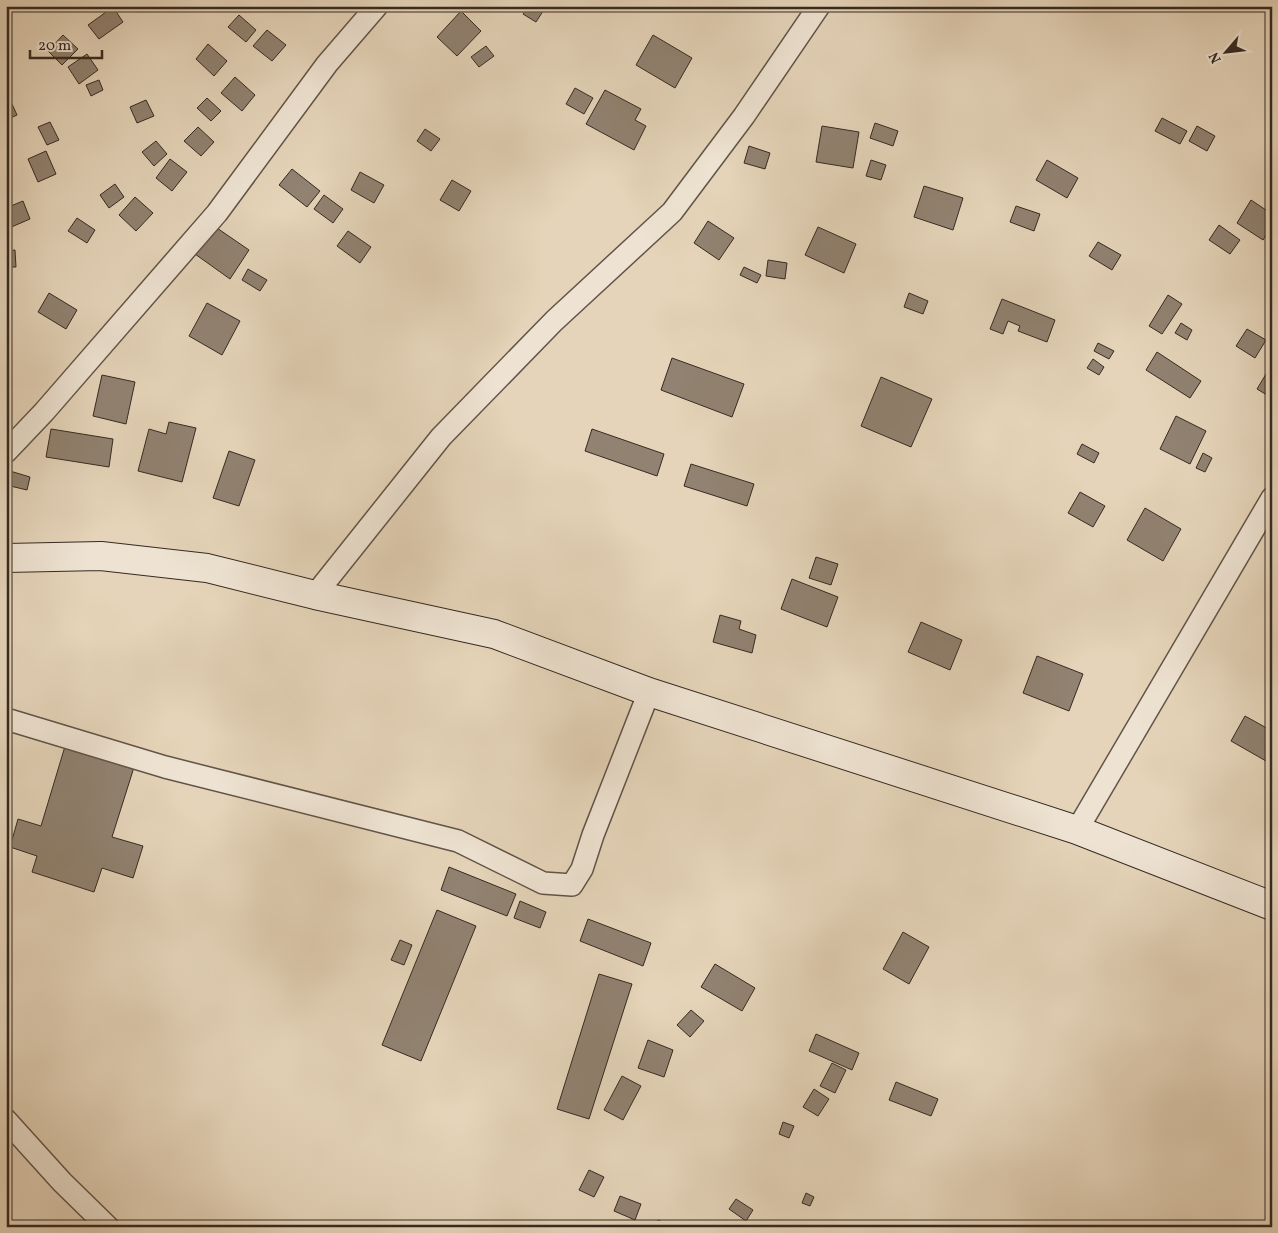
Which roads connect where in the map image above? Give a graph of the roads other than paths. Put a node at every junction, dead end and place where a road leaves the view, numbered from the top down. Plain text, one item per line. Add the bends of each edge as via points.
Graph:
1 (377, 6) edge
2 (819, 6) edge
3 (6, 452) edge
4 (1272, 498) edge
5 (6, 558) edge
6 (315, 594) junction
7 (649, 692) junction
8 (6, 719) edge
9 (1077, 830) junction
10 (1272, 906) edge
11 (6, 1120) edge
12 (108, 1227) edge

1 - 3 street via 327,64 217,213
2 - 6 street via 744,116 672,212 554,321 441,437
4 - 9 street
5 - 6 main road via 100,556 207,568
6 - 7 main road via 494,634
7 - 8 street via 582,869 572,885 543,883 458,841 165,767
7 - 9 main road
9 - 10 main road
11 - 12 street

